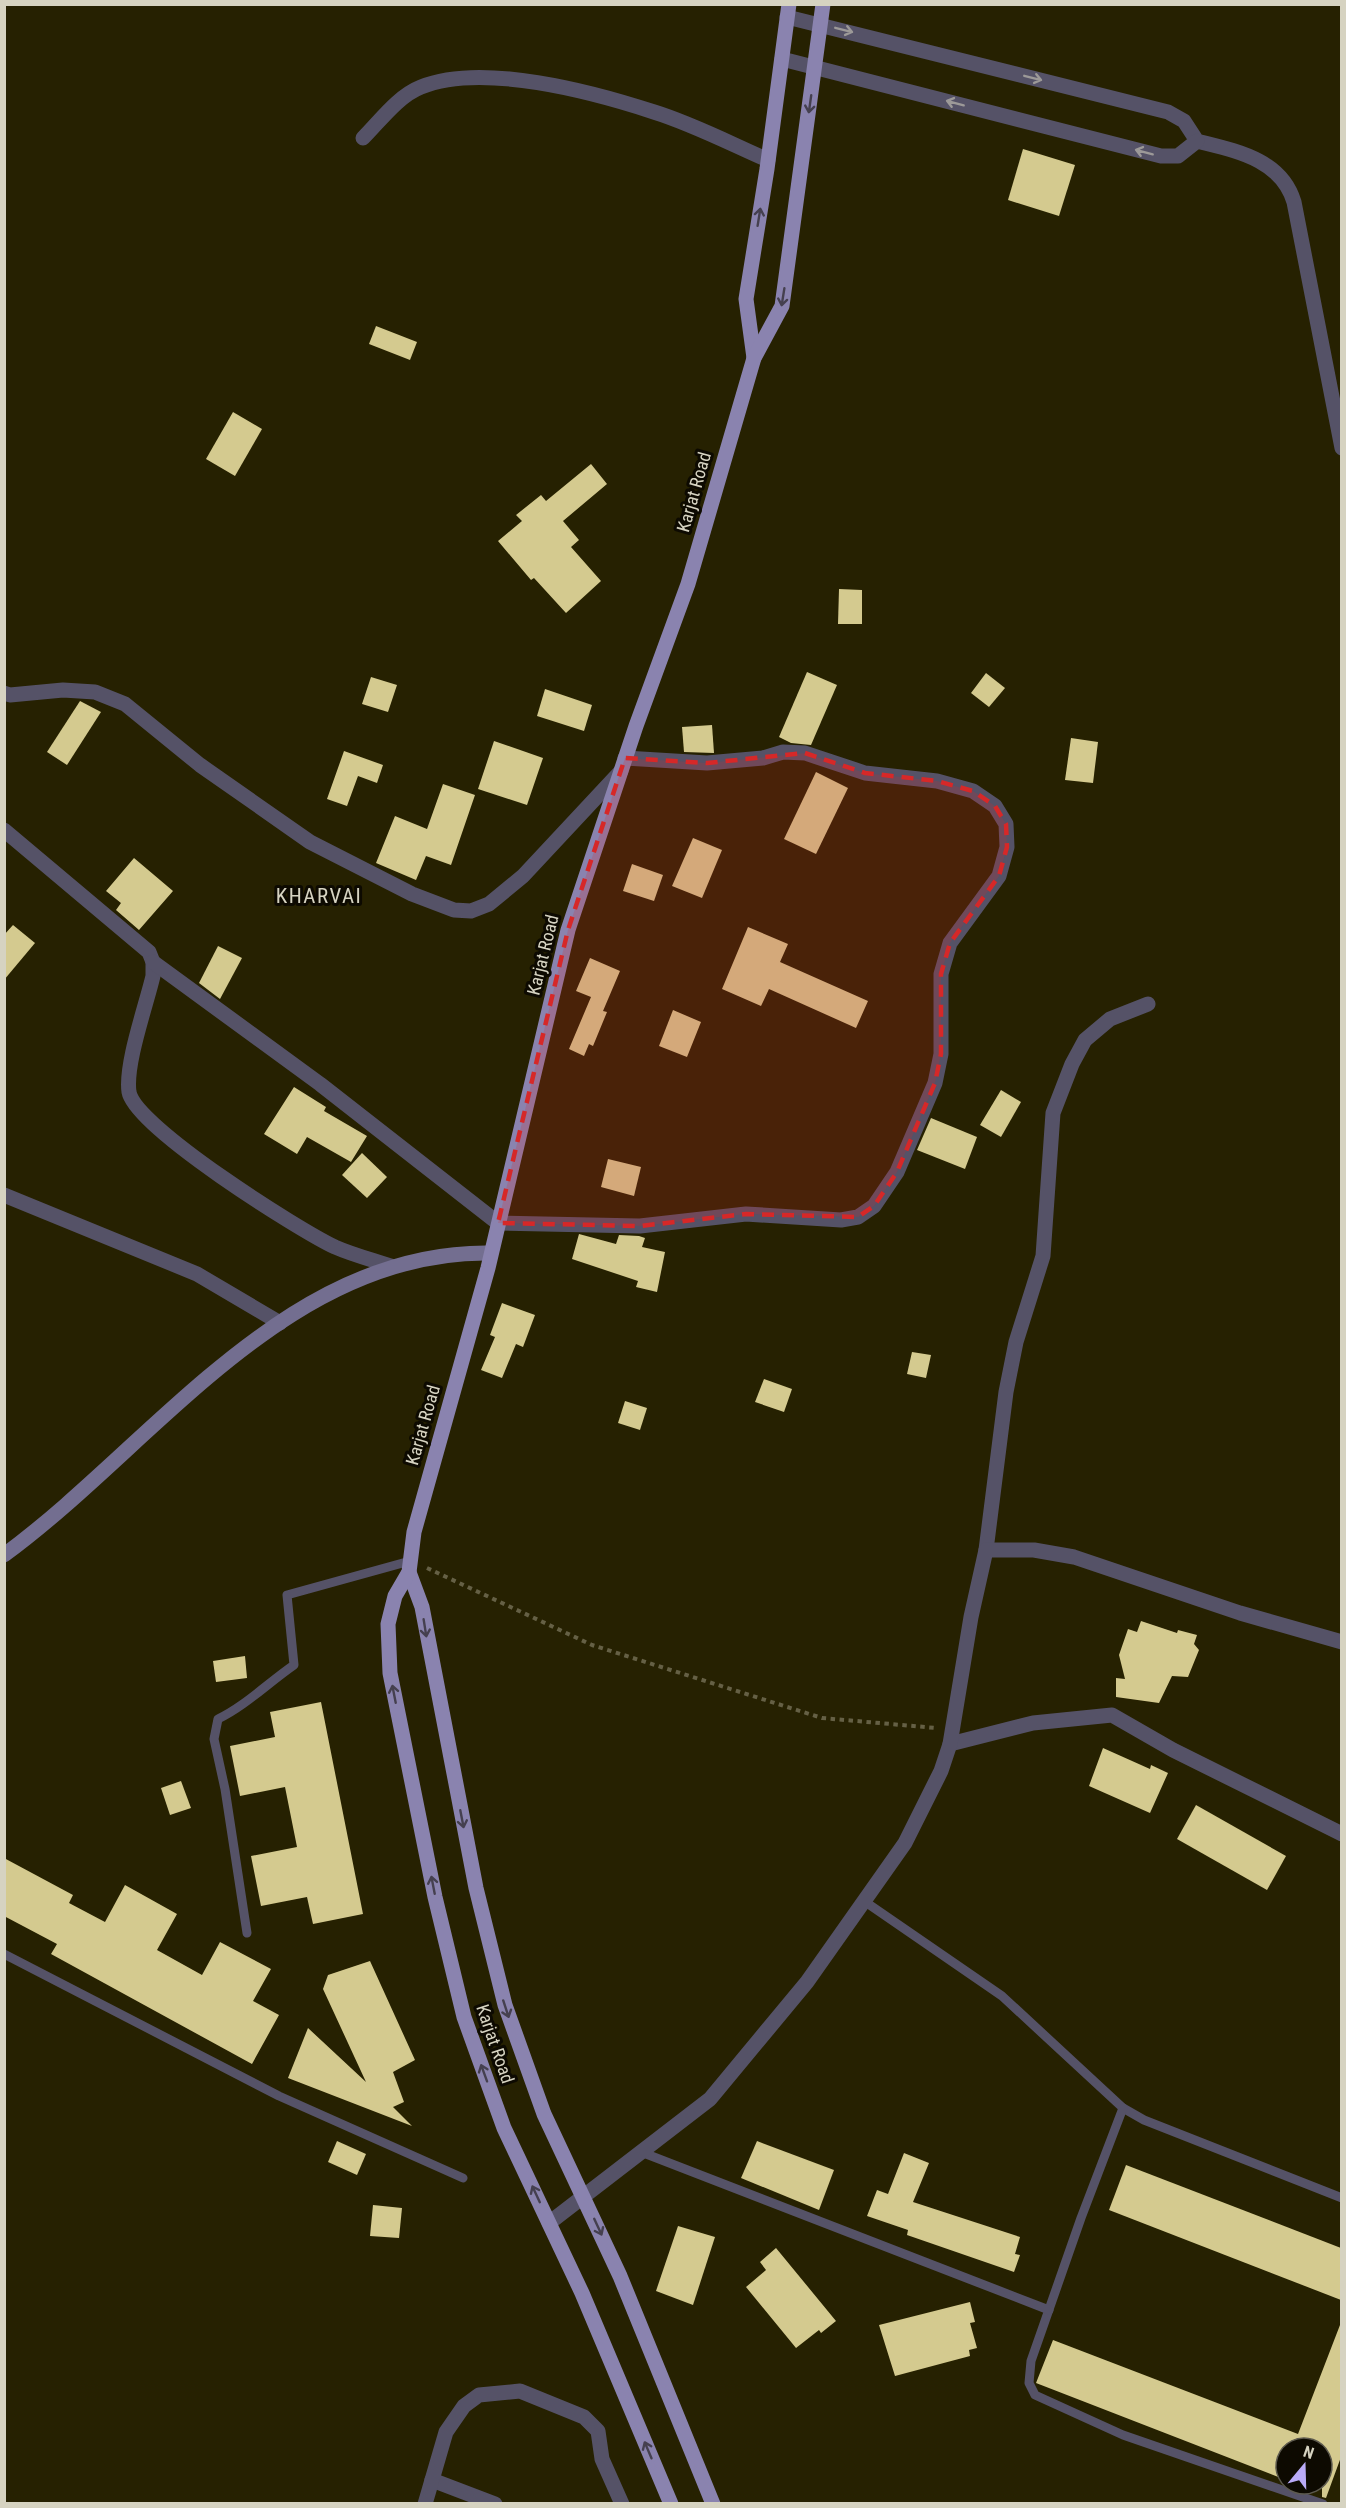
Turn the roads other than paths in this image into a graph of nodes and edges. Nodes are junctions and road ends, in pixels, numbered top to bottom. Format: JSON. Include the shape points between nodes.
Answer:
{"nodes":[{"id":1,"x":823,"y":4,"type":"edge"},
{"id":2,"x":788,"y":11,"type":"edge"},
{"id":3,"x":821,"y":24,"type":"junction"},
{"id":4,"x":782,"y":59,"type":"junction"},
{"id":5,"x":815,"y":66,"type":"junction"},
{"id":6,"x":363,"y":138,"type":"dead end"},
{"id":7,"x":1197,"y":141,"type":"junction"},
{"id":8,"x":768,"y":160,"type":"junction"},
{"id":9,"x":754,"y":358,"type":"junction"},
{"id":10,"x":1341,"y":448,"type":"edge"},
{"id":11,"x":4,"y":693,"type":"edge"},
{"id":12,"x":623,"y":764,"type":"junction"},
{"id":13,"x":4,"y":830,"type":"edge"},
{"id":14,"x":153,"y":962,"type":"junction"},
{"id":15,"x":1148,"y":1004,"type":"dead end"},
{"id":16,"x":4,"y":1195,"type":"edge"},
{"id":17,"x":498,"y":1223,"type":"junction"},
{"id":18,"x":490,"y":1253,"type":"junction"},
{"id":19,"x":391,"y":1266,"type":"junction"},
{"id":20,"x":280,"y":1323,"type":"junction"},
{"id":21,"x":986,"y":1550,"type":"junction"},
{"id":22,"x":4,"y":1555,"type":"edge"},
{"id":23,"x":409,"y":1566,"type":"junction"},
{"id":24,"x":1341,"y":1642,"type":"edge"},
{"id":25,"x":951,"y":1737,"type":"junction"},
{"id":26,"x":1341,"y":1834,"type":"edge"},
{"id":27,"x":864,"y":1901,"type":"junction"},
{"id":28,"x":247,"y":1933,"type":"dead end"},
{"id":29,"x":4,"y":1954,"type":"edge"},
{"id":30,"x":1123,"y":2108,"type":"junction"},
{"id":31,"x":641,"y":2152,"type":"junction"},
{"id":32,"x":463,"y":2178,"type":"dead end"},
{"id":33,"x":583,"y":2197,"type":"junction"},
{"id":34,"x":1341,"y":2198,"type":"edge"},
{"id":35,"x":549,"y":2223,"type":"junction"},
{"id":36,"x":1049,"y":2310,"type":"junction"},
{"id":37,"x":432,"y":2480,"type":"junction"},
{"id":38,"x":425,"y":2504,"type":"edge"},
{"id":39,"x":495,"y":2504,"type":"edge"},
{"id":40,"x":622,"y":2504,"type":"edge"},
{"id":41,"x":671,"y":2504,"type":"edge"},
{"id":42,"x":713,"y":2504,"type":"edge"},
{"id":43,"x":1323,"y":2504,"type":"edge"}],
"edges":[{"from":1,"to":3,"type":"main road","name":"Karjat Road"},
{"from":2,"to":3,"type":"street"},
{"from":2,"to":4,"type":"main road","name":"Karjat Road"},
{"from":3,"to":5,"type":"main road","name":"Karjat Road"},
{"from":3,"to":7,"type":"street","one_way":true,"via":[[1168,112],[1184,121]]},
{"from":4,"to":5,"type":"street"},
{"from":4,"to":8,"type":"main road","name":"Karjat Road"},
{"from":7,"to":5,"type":"street","one_way":true,"via":[[1178,156],[1161,156]]},
{"from":5,"to":9,"type":"main road","name":"Karjat Road","one_way":true,"via":[[782,306]]},
{"from":6,"to":8,"type":"street","via":[[404,97],[420,87],[454,78],[508,79],[588,93],[656,112]]},
{"from":7,"to":10,"type":"street","via":[[1239,152],[1269,166],[1288,185]]},
{"from":9,"to":8,"type":"main road","name":"Karjat Road","one_way":true,"via":[[746,299]]},
{"from":9,"to":12,"type":"main road","name":"Karjat Road","via":[[688,584]]},
{"from":11,"to":12,"type":"street","via":[[95,692],[125,704],[200,765],[310,843],[412,894],[454,910],[471,911],[489,904],[523,876]]},
{"from":12,"to":17,"type":"main road","name":"Karjat Road","via":[[568,930]]},
{"from":12,"to":17,"type":"street","via":[[706,763],[763,758],[783,752],[805,753],[865,773],[937,781],[973,791],[995,806],[1006,824],[1007,847],[999,876],[950,943],[941,974],[941,1054],[935,1083],[897,1173],[874,1206],[858,1217],[841,1220],[746,1214],[640,1227]]},
{"from":13,"to":14,"type":"street","via":[[140,942]]},
{"from":14,"to":17,"type":"street","via":[[320,1084]]},
{"from":14,"to":19,"type":"street","via":[[130,1068],[129,1094],[141,1113],[223,1179],[303,1230],[337,1248]]},
{"from":15,"to":21,"type":"street","via":[[1110,1019],[1085,1040],[1053,1113],[1043,1256],[1016,1342],[1006,1392]]},
{"from":16,"to":20,"type":"street","via":[[197,1275]]},
{"from":17,"to":18,"type":"main road","name":"Karjat Road"},
{"from":18,"to":19,"type":"street","via":[[460,1252]]},
{"from":18,"to":23,"type":"main road","name":"Karjat Road","via":[[414,1532]]},
{"from":19,"to":20,"type":"street","via":[[332,1292]]},
{"from":20,"to":22,"type":"street","via":[[171,1407],[43,1527]]},
{"from":21,"to":24,"type":"street","via":[[1034,1550],[1074,1557],[1240,1613]]},
{"from":21,"to":25,"type":"street"},
{"from":23,"to":28,"type":"lane","via":[[287,1595],[294,1665],[236,1710],[218,1719],[214,1739]]},
{"from":23,"to":33,"type":"main road","name":"Karjat Road","one_way":true,"via":[[422,1607],[476,1888],[505,2005],[544,2114]]},
{"from":35,"to":23,"type":"main road","name":"Karjat Road","one_way":true,"via":[[504,2128],[464,2017],[435,1897],[390,1673],[388,1624]]},
{"from":25,"to":26,"type":"street","via":[[1112,1715]]},
{"from":25,"to":27,"type":"street","via":[[941,1771],[905,1843]]},
{"from":27,"to":30,"type":"lane","via":[[1002,1996]]},
{"from":27,"to":31,"type":"street","via":[[807,1982],[710,2098]]},
{"from":29,"to":32,"type":"lane","via":[[279,2096]]},
{"from":30,"to":34,"type":"lane","via":[[1144,2120]]},
{"from":30,"to":36,"type":"lane"},
{"from":31,"to":33,"type":"street"},
{"from":31,"to":36,"type":"lane"},
{"from":33,"to":35,"type":"street"},
{"from":33,"to":42,"type":"main road","name":"Karjat Road","one_way":true,"via":[[620,2276]]},
{"from":41,"to":35,"type":"main road","name":"Karjat Road","one_way":true},
{"from":36,"to":43,"type":"lane","via":[[1032,2361],[1029,2383],[1035,2396],[1123,2435]]},
{"from":37,"to":38,"type":"street"},
{"from":37,"to":39,"type":"street"},
{"from":37,"to":40,"type":"street","via":[[446,2432],[464,2406],[479,2395],[520,2391],[584,2417],[598,2431],[602,2459]]}]}
